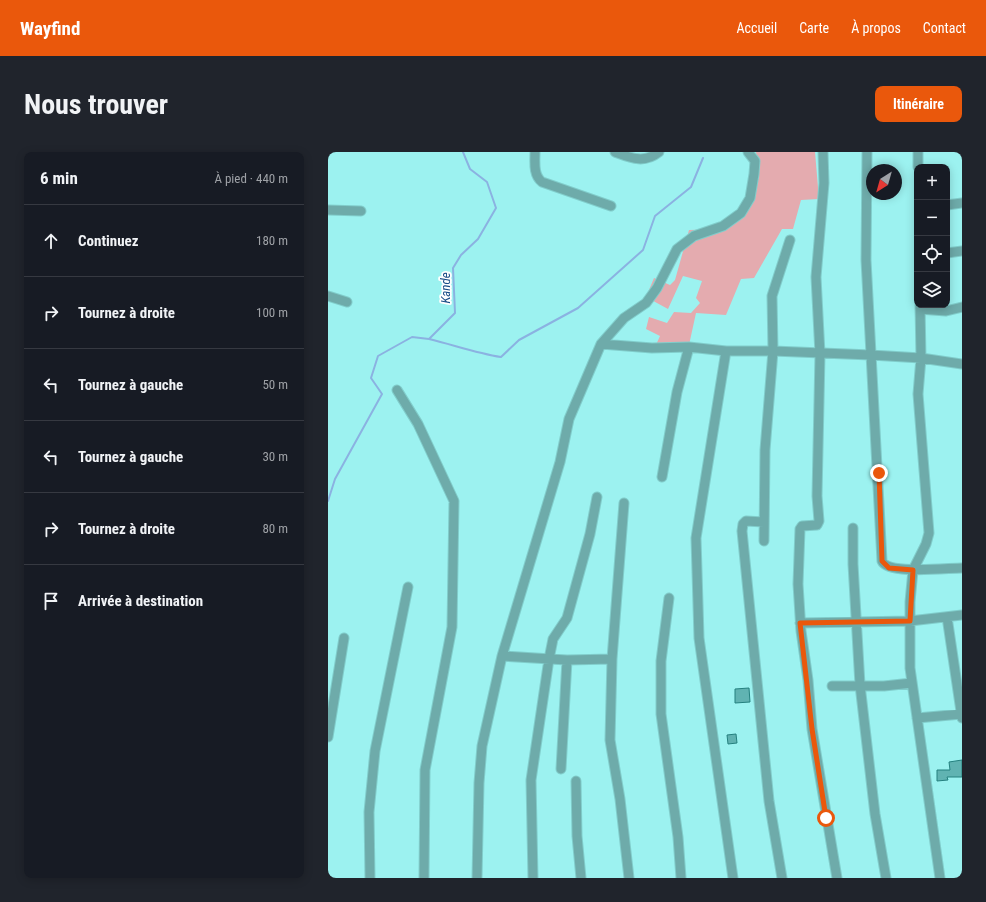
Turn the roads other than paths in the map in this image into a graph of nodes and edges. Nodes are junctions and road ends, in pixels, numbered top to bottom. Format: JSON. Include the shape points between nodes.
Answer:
{"nodes":[{"id":1,"x":534,"y":152,"type":"edge"},
{"id":2,"x":615,"y":152,"type":"edge"},
{"id":3,"x":660,"y":152,"type":"edge"},
{"id":4,"x":748,"y":152,"type":"edge"},
{"id":5,"x":823,"y":152,"type":"edge"},
{"id":6,"x":867,"y":152,"type":"edge"},
{"id":7,"x":918,"y":152,"type":"edge"},
{"id":8,"x":918,"y":164,"type":"edge"},
{"id":9,"x":962,"y":203,"type":"edge"},
{"id":10,"x":950,"y":204,"type":"edge"},
{"id":11,"x":611,"y":206,"type":"dead end"},
{"id":12,"x":328,"y":210,"type":"edge"},
{"id":13,"x":361,"y":211,"type":"dead end"},
{"id":14,"x":790,"y":240,"type":"dead end"},
{"id":15,"x":962,"y":251,"type":"edge"},
{"id":16,"x":950,"y":253,"type":"edge"},
{"id":17,"x":328,"y":296,"type":"edge"},
{"id":18,"x":347,"y":302,"type":"dead end"},
{"id":19,"x":962,"y":307,"type":"edge"},
{"id":20,"x":920,"y":308,"type":"edge"},
{"id":21,"x":926,"y":308,"type":"edge"},
{"id":22,"x":601,"y":344,"type":"junction"},
{"id":23,"x":689,"y":347,"type":"junction"},
{"id":24,"x":726,"y":351,"type":"junction"},
{"id":25,"x":773,"y":351,"type":"junction"},
{"id":26,"x":820,"y":354,"type":"junction"},
{"id":27,"x":871,"y":355,"type":"junction"},
{"id":28,"x":921,"y":358,"type":"junction"},
{"id":29,"x":962,"y":364,"type":"edge"},
{"id":30,"x":397,"y":390,"type":"dead end"},
{"id":31,"x":662,"y":477,"type":"dead end"},
{"id":32,"x":597,"y":497,"type":"dead end"},
{"id":33,"x":624,"y":503,"type":"dead end"},
{"id":34,"x":764,"y":522,"type":"junction"},
{"id":35,"x":854,"y":528,"type":"dead end"},
{"id":36,"x":764,"y":541,"type":"dead end"},
{"id":37,"x":962,"y":568,"type":"edge"},
{"id":38,"x":913,"y":570,"type":"junction"},
{"id":39,"x":408,"y":587,"type":"dead end"},
{"id":40,"x":669,"y":598,"type":"dead end"},
{"id":41,"x":962,"y":615,"type":"edge"},
{"id":42,"x":947,"y":617,"type":"junction"},
{"id":43,"x":910,"y":621,"type":"junction"},
{"id":44,"x":857,"y":622,"type":"junction"},
{"id":45,"x":800,"y":623,"type":"junction"},
{"id":46,"x":344,"y":638,"type":"dead end"},
{"id":47,"x":502,"y":656,"type":"junction"},
{"id":48,"x":549,"y":659,"type":"junction"},
{"id":49,"x":612,"y":659,"type":"junction"},
{"id":50,"x":567,"y":660,"type":"junction"},
{"id":51,"x":912,"y":683,"type":"junction"},
{"id":52,"x":860,"y":685,"type":"junction"},
{"id":53,"x":832,"y":686,"type":"dead end"},
{"id":54,"x":962,"y":715,"type":"edge"},
{"id":55,"x":917,"y":718,"type":"junction"},
{"id":56,"x":328,"y":737,"type":"edge"},
{"id":57,"x":561,"y":769,"type":"dead end"},
{"id":58,"x":576,"y":781,"type":"dead end"},
{"id":59,"x":370,"y":878,"type":"edge"},
{"id":60,"x":424,"y":878,"type":"edge"},
{"id":61,"x":477,"y":878,"type":"edge"},
{"id":62,"x":533,"y":878,"type":"edge"},
{"id":63,"x":581,"y":878,"type":"edge"},
{"id":64,"x":629,"y":878,"type":"edge"},
{"id":65,"x":681,"y":878,"type":"edge"},
{"id":66,"x":733,"y":878,"type":"edge"},
{"id":67,"x":782,"y":878,"type":"edge"},
{"id":68,"x":837,"y":878,"type":"edge"},
{"id":69,"x":886,"y":878,"type":"edge"},
{"id":70,"x":940,"y":878,"type":"edge"}],
"edges":[{"from":1,"to":11,"type":"street","via":[[536,172],[542,182]]},
{"from":2,"to":3,"type":"street","via":[[642,160]]},
{"from":4,"to":22,"type":"street","via":[[754,161],[754,174],[750,198],[741,213],[723,226],[694,236],[677,249],[657,288],[646,303],[624,318]]},
{"from":5,"to":26,"type":"street","via":[[824,183],[816,277]]},
{"from":6,"to":27,"type":"street","via":[[866,260]]},
{"from":7,"to":8,"type":"street"},
{"from":9,"to":10,"type":"street"},
{"from":12,"to":13,"type":"street"},
{"from":14,"to":25,"type":"street","via":[[772,296]]},
{"from":15,"to":16,"type":"street"},
{"from":17,"to":18,"type":"street"},
{"from":19,"to":21,"type":"street","via":[[946,311]]},
{"from":20,"to":28,"type":"street"},
{"from":22,"to":23,"type":"street","via":[[652,348]]},
{"from":22,"to":47,"type":"street","via":[[569,419],[560,462]]},
{"from":23,"to":24,"type":"street"},
{"from":23,"to":31,"type":"street","via":[[675,399]]},
{"from":24,"to":25,"type":"street"},
{"from":24,"to":66,"type":"street","via":[[696,538],[699,638]]},
{"from":25,"to":26,"type":"street"},
{"from":25,"to":34,"type":"street","via":[[765,450]]},
{"from":26,"to":27,"type":"street"},
{"from":26,"to":45,"type":"street","via":[[817,496],[819,521],[817,525],[802,526],[799,532]]},
{"from":27,"to":28,"type":"street"},
{"from":27,"to":38,"type":"street","via":[[882,561],[889,568]]},
{"from":28,"to":29,"type":"street"},
{"from":28,"to":38,"type":"street","via":[[918,394],[929,533]]},
{"from":30,"to":60,"type":"street","via":[[418,424],[454,501],[452,627],[425,770]]},
{"from":32,"to":48,"type":"street","via":[[590,534],[567,618],[553,639]]},
{"from":33,"to":49,"type":"street"},
{"from":34,"to":36,"type":"street"},
{"from":34,"to":67,"type":"street","via":[[746,521],[742,531],[769,801]]},
{"from":35,"to":44,"type":"street","via":[[853,564]]},
{"from":37,"to":38,"type":"street"},
{"from":38,"to":43,"type":"street"},
{"from":39,"to":59,"type":"street","via":[[375,751],[369,812]]},
{"from":40,"to":65,"type":"street","via":[[661,661],[661,714]]},
{"from":41,"to":42,"type":"street"},
{"from":42,"to":43,"type":"street"},
{"from":42,"to":54,"type":"street"},
{"from":43,"to":44,"type":"street"},
{"from":43,"to":51,"type":"street"},
{"from":44,"to":45,"type":"street"},
{"from":44,"to":52,"type":"street"},
{"from":45,"to":68,"type":"street","via":[[812,729]]},
{"from":46,"to":56,"type":"street"},
{"from":47,"to":48,"type":"street"},
{"from":47,"to":61,"type":"street","via":[[482,746]]},
{"from":48,"to":50,"type":"street"},
{"from":48,"to":62,"type":"street","via":[[531,780]]},
{"from":49,"to":50,"type":"street"},
{"from":49,"to":64,"type":"street","via":[[610,740]]},
{"from":50,"to":57,"type":"street"},
{"from":51,"to":52,"type":"street"},
{"from":51,"to":55,"type":"street"},
{"from":52,"to":53,"type":"street"},
{"from":52,"to":69,"type":"street","via":[[875,814]]},
{"from":54,"to":55,"type":"street"},
{"from":55,"to":70,"type":"street"},
{"from":58,"to":63,"type":"street"}]}
